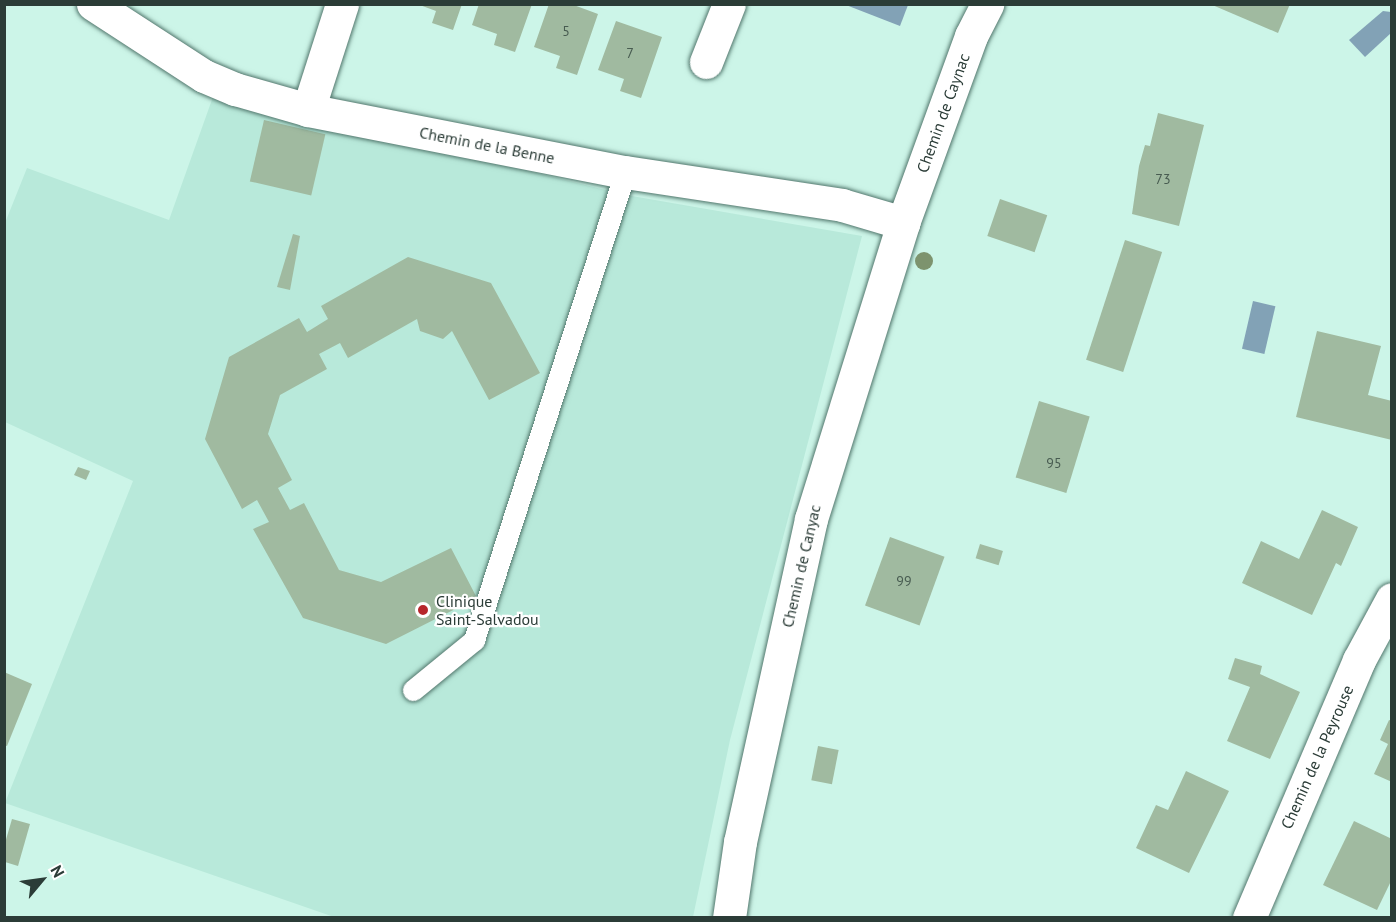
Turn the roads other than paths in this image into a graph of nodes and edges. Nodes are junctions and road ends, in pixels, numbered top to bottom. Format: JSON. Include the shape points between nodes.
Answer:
{"nodes":[{"id":1,"x":93,"y":4,"type":"edge"},
{"id":2,"x":342,"y":4,"type":"edge"},
{"id":3,"x":729,"y":4,"type":"edge"},
{"id":4,"x":987,"y":4,"type":"edge"},
{"id":5,"x":706,"y":62,"type":"dead end"},
{"id":6,"x":308,"y":110,"type":"junction"},
{"id":7,"x":625,"y":172,"type":"junction"},
{"id":8,"x":903,"y":223,"type":"junction"},
{"id":9,"x":1392,"y":599,"type":"edge"},
{"id":10,"x":413,"y":690,"type":"dead end"},
{"id":11,"x":729,"y":918,"type":"edge"},
{"id":12,"x":1249,"y":918,"type":"edge"}],
"edges":[{"from":1,"to":6,"type":"street","name":"Chemin de la Benne","via":[[204,76]]},
{"from":2,"to":6,"type":"street"},
{"from":3,"to":5,"type":"street"},
{"from":4,"to":8,"type":"street","name":"Chemin de Caynac","via":[[971,36]]},
{"from":6,"to":7,"type":"street","name":"Chemin de la Benne"},
{"from":7,"to":8,"type":"street","name":"Chemin de la Benne","via":[[842,205]]},
{"from":7,"to":10,"type":"lane","via":[[474,640]]},
{"from":8,"to":11,"type":"street","name":"Chemin de Canyac","via":[[811,519],[740,842]]},
{"from":9,"to":12,"type":"street","name":"Chemin de la Peyrouse","via":[[1355,670]]}]}
